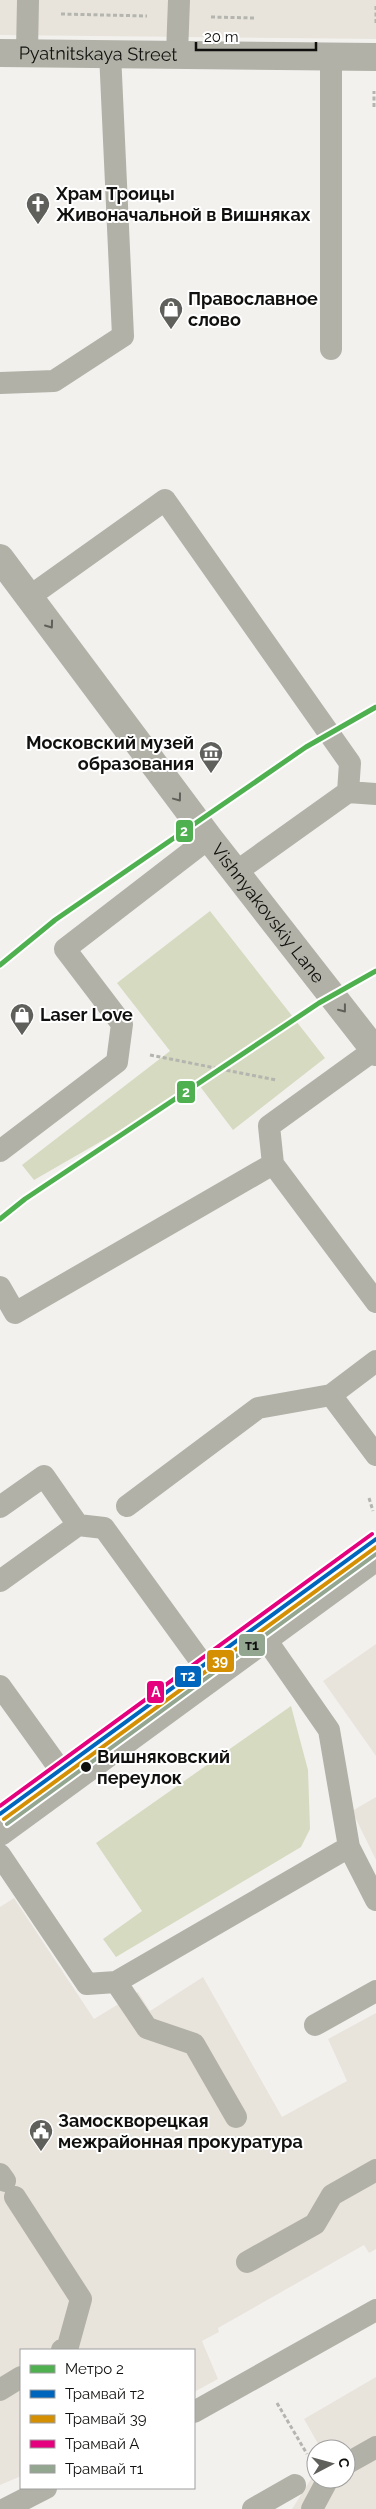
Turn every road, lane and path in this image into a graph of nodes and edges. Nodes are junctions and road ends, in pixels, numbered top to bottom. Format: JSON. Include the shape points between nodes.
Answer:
{"nodes":[{"id":1,"x":28,"y":0,"type":"edge"},
{"id":2,"x":179,"y":0,"type":"edge"},
{"id":3,"x":27,"y":52,"type":"junction"},
{"id":4,"x":0,"y":53,"type":"edge"},
{"id":5,"x":110,"y":53,"type":"junction"},
{"id":6,"x":177,"y":54,"type":"junction"},
{"id":7,"x":331,"y":56,"type":"junction"},
{"id":8,"x":376,"y":57,"type":"edge"},
{"id":9,"x":331,"y":348,"type":"dead end"},
{"id":10,"x":0,"y":383,"type":"edge"},
{"id":11,"x":0,"y":558,"type":"edge"},
{"id":12,"x":29,"y":597,"type":"junction"},
{"id":13,"x":348,"y":792,"type":"junction"},
{"id":14,"x":376,"y":794,"type":"edge"},
{"id":15,"x":209,"y":838,"type":"junction"},
{"id":16,"x":236,"y":872,"type":"junction"},
{"id":17,"x":119,"y":1049,"type":"junction"},
{"id":18,"x":375,"y":1051,"type":"edge"},
{"id":19,"x":321,"y":1088,"type":"junction"},
{"id":20,"x":0,"y":1151,"type":"edge"},
{"id":21,"x":273,"y":1164,"type":"junction"},
{"id":22,"x":0,"y":1287,"type":"edge"},
{"id":23,"x":376,"y":1302,"type":"edge"},
{"id":24,"x":376,"y":1361,"type":"edge"},
{"id":25,"x":331,"y":1395,"type":"junction"},
{"id":26,"x":376,"y":1455,"type":"edge"},
{"id":27,"x":369,"y":1498,"type":"dead end"},
{"id":28,"x":127,"y":1506,"type":"dead end"},
{"id":29,"x":0,"y":1508,"type":"edge"},
{"id":30,"x":372,"y":1511,"type":"dead end"},
{"id":31,"x":78,"y":1526,"type":"junction"},
{"id":32,"x":376,"y":1557,"type":"edge"},
{"id":33,"x":0,"y":1581,"type":"edge"},
{"id":34,"x":266,"y":1638,"type":"junction"},
{"id":35,"x":212,"y":1677,"type":"junction"},
{"id":36,"x":0,"y":1686,"type":"edge"},
{"id":37,"x":69,"y":1782,"type":"junction"},
{"id":38,"x":0,"y":1832,"type":"edge"},
{"id":39,"x":349,"y":1847,"type":"junction"},
{"id":40,"x":0,"y":1855,"type":"edge"},
{"id":41,"x":376,"y":1900,"type":"edge"},
{"id":42,"x":116,"y":1982,"type":"junction"},
{"id":43,"x":376,"y":1991,"type":"edge"},
{"id":44,"x":315,"y":2025,"type":"dead end"},
{"id":45,"x":236,"y":2117,"type":"dead end"},
{"id":46,"x":376,"y":2170,"type":"edge"},
{"id":47,"x":6,"y":2184,"type":"edge"},
{"id":48,"x":247,"y":2262,"type":"dead end"},
{"id":49,"x":376,"y":2310,"type":"edge"},
{"id":50,"x":64,"y":2349,"type":"edge"},
{"id":51,"x":261,"y":2375,"type":"junction"},
{"id":52,"x":20,"y":2378,"type":"edge"},
{"id":53,"x":0,"y":2390,"type":"edge"},
{"id":54,"x":195,"y":2411,"type":"edge"},
{"id":55,"x":376,"y":2447,"type":"edge"},
{"id":56,"x":356,"y":2458,"type":"edge"},
{"id":57,"x":295,"y":2484,"type":"joint"},
{"id":58,"x":44,"y":2489,"type":"edge"},
{"id":59,"x":323,"y":2489,"type":"edge"},
{"id":60,"x":5,"y":2509,"type":"edge"},
{"id":61,"x":253,"y":2509,"type":"edge"},
{"id":62,"x":312,"y":2509,"type":"edge"}],
"edges":[{"from":1,"to":3,"type":"lane"},
{"from":2,"to":6,"type":"lane"},
{"from":3,"to":4,"type":"street","name":"Pyatnitskaya Street"},
{"from":3,"to":5,"type":"street","name":"Pyatnitskaya Street"},
{"from":5,"to":6,"type":"street","name":"Pyatnitskaya Street"},
{"from":5,"to":10,"type":"lane","via":[[123,336],[54,381]]},
{"from":6,"to":7,"type":"street","name":"Pyatnitskaya Street"},
{"from":7,"to":8,"type":"street","name":"Pyatnitskaya Street"},
{"from":7,"to":9,"type":"lane"},
{"from":11,"to":12,"type":"street","name":"Vishnyakovskiy Lane"},
{"from":12,"to":13,"type":"lane","via":[[165,500],[350,763]]},
{"from":12,"to":15,"type":"street","name":"Vishnyakovskiy Lane","one_way":true},
{"from":13,"to":14,"type":"lane"},
{"from":13,"to":16,"type":"lane"},
{"from":15,"to":16,"type":"street","name":"Vishnyakovskiy Lane"},
{"from":15,"to":17,"type":"lane","via":[[65,949],[122,1024]]},
{"from":16,"to":18,"type":"street","name":"Vishnyakovskiy Lane","one_way":true},
{"from":17,"to":19,"type":"path"},
{"from":17,"to":20,"type":"lane","via":[[117,1062]]},
{"from":18,"to":19,"type":"lane"},
{"from":19,"to":21,"type":"lane","via":[[269,1126]]},
{"from":21,"to":22,"type":"lane","via":[[15,1313]]},
{"from":21,"to":23,"type":"lane"},
{"from":24,"to":25,"type":"lane"},
{"from":25,"to":26,"type":"lane"},
{"from":25,"to":28,"type":"lane","via":[[258,1408]]},
{"from":27,"to":30,"type":"path"},
{"from":29,"to":31,"type":"lane","via":[[44,1476]]},
{"from":31,"to":33,"type":"lane"},
{"from":31,"to":35,"type":"lane","via":[[104,1528]]},
{"from":32,"to":34,"type":"street"},
{"from":34,"to":35,"type":"street"},
{"from":34,"to":39,"type":"lane","via":[[329,1730]]},
{"from":35,"to":37,"type":"street"},
{"from":36,"to":37,"type":"lane"},
{"from":37,"to":38,"type":"street"},
{"from":39,"to":41,"type":"lane"},
{"from":39,"to":42,"type":"lane"},
{"from":40,"to":42,"type":"lane","via":[[87,1984]]},
{"from":42,"to":45,"type":"lane","via":[[147,2028],[194,2044]]},
{"from":43,"to":44,"type":"lane"},
{"from":46,"to":48,"type":"lane","via":[[332,2195],[315,2224]]},
{"from":47,"to":50,"type":"lane","via":[[81,2300],[68,2346]]},
{"from":49,"to":51,"type":"lane"},
{"from":51,"to":54,"type":"lane"},
{"from":51,"to":57,"type":"path","via":[[312,2464]]},
{"from":52,"to":53,"type":"lane"},
{"from":55,"to":56,"type":"lane"},
{"from":57,"to":61,"type":"lane"},
{"from":58,"to":60,"type":"lane"},
{"from":59,"to":62,"type":"lane"}]}
